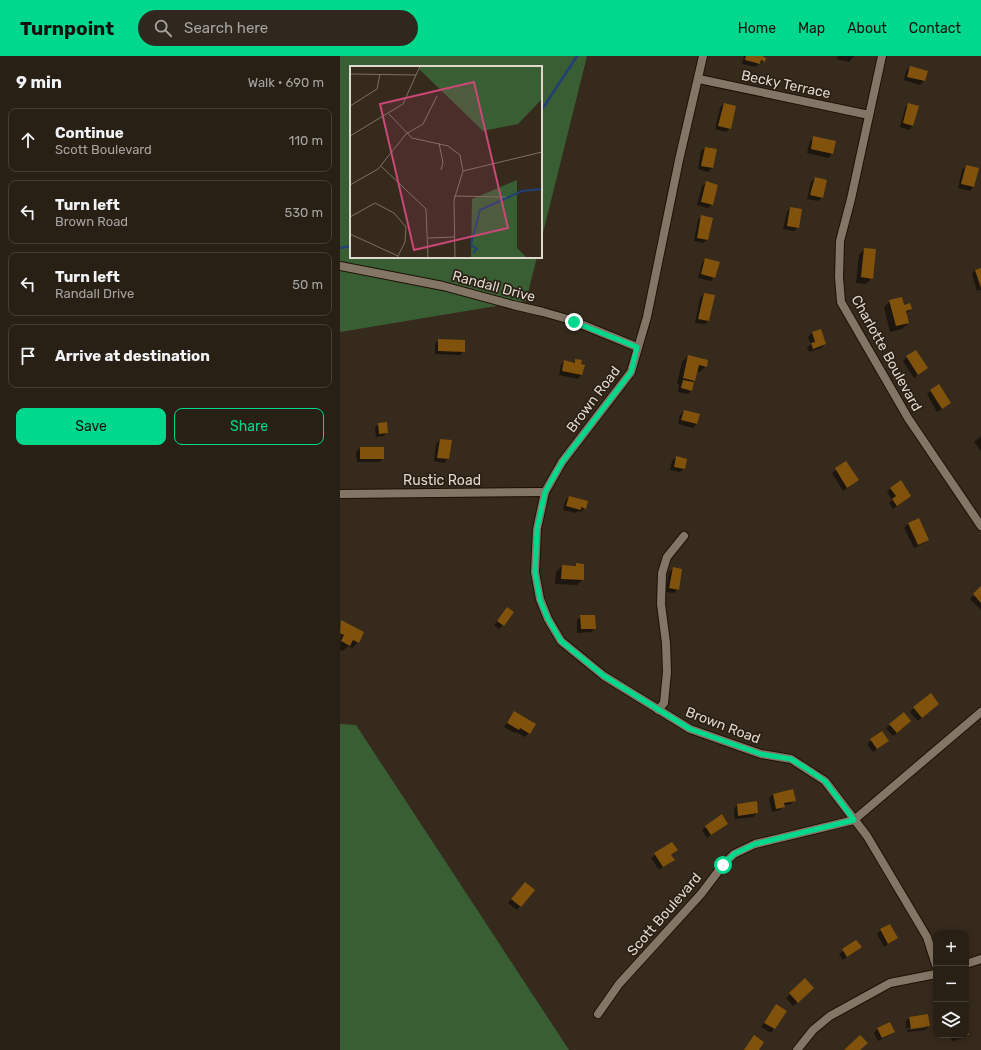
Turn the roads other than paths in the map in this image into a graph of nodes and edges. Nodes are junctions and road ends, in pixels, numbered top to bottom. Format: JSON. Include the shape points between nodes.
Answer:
{"nodes":[{"id":1,"x":703,"y":56,"type":"edge"},
{"id":2,"x":882,"y":56,"type":"edge"},
{"id":3,"x":698,"y":79,"type":"junction"},
{"id":4,"x":869,"y":114,"type":"junction"},
{"id":5,"x":340,"y":266,"type":"edge"},
{"id":6,"x":637,"y":347,"type":"junction"},
{"id":7,"x":545,"y":492,"type":"junction"},
{"id":8,"x":340,"y":494,"type":"edge"},
{"id":9,"x":981,"y":526,"type":"edge"},
{"id":10,"x":684,"y":536,"type":"dead end"},
{"id":11,"x":658,"y":710,"type":"junction"},
{"id":12,"x":981,"y":712,"type":"edge"},
{"id":13,"x":854,"y":820,"type":"junction"},
{"id":14,"x":933,"y":956,"type":"edge"},
{"id":15,"x":981,"y":959,"type":"edge"},
{"id":16,"x":969,"y":963,"type":"edge"},
{"id":17,"x":933,"y":975,"type":"edge"},
{"id":18,"x":598,"y":1014,"type":"dead end"},
{"id":19,"x":797,"y":1050,"type":"edge"}],
"edges":[{"from":1,"to":3,"type":"street","name":"Brown Road"},
{"from":2,"to":4,"type":"street","name":"Charlotte Boulevard"},
{"from":3,"to":4,"type":"street","name":"Becky Terrace"},
{"from":3,"to":6,"type":"street","name":"Brown Road","via":[[647,317]]},
{"from":4,"to":9,"type":"street","name":"Charlotte Boulevard","via":[[840,241],[841,302],[908,418]]},
{"from":5,"to":6,"type":"street","name":"Randall Drive","via":[[443,286],[543,312],[571,320]]},
{"from":6,"to":7,"type":"street","name":"Brown Road","via":[[631,372],[562,462]]},
{"from":7,"to":8,"type":"street","name":"Rustic Road"},
{"from":7,"to":11,"type":"street","name":"Brown Road","via":[[537,529],[535,572],[540,600],[548,619],[561,641],[604,676]]},
{"from":10,"to":11,"type":"street","via":[[667,557],[662,573],[661,604],[667,672],[664,703]]},
{"from":11,"to":13,"type":"street","name":"Brown Road","via":[[690,729],[761,754],[791,759],[825,781]]},
{"from":12,"to":13,"type":"street","name":"Scott Boulevard"},
{"from":13,"to":14,"type":"street","name":"Brown Road","via":[[867,836],[927,937]]},
{"from":13,"to":18,"type":"street","name":"Scott Boulevard","via":[[755,844],[734,854],[619,984]]},
{"from":15,"to":16,"type":"street"},
{"from":17,"to":19,"type":"street","via":[[890,983],[830,1016],[812,1030]]}]}
